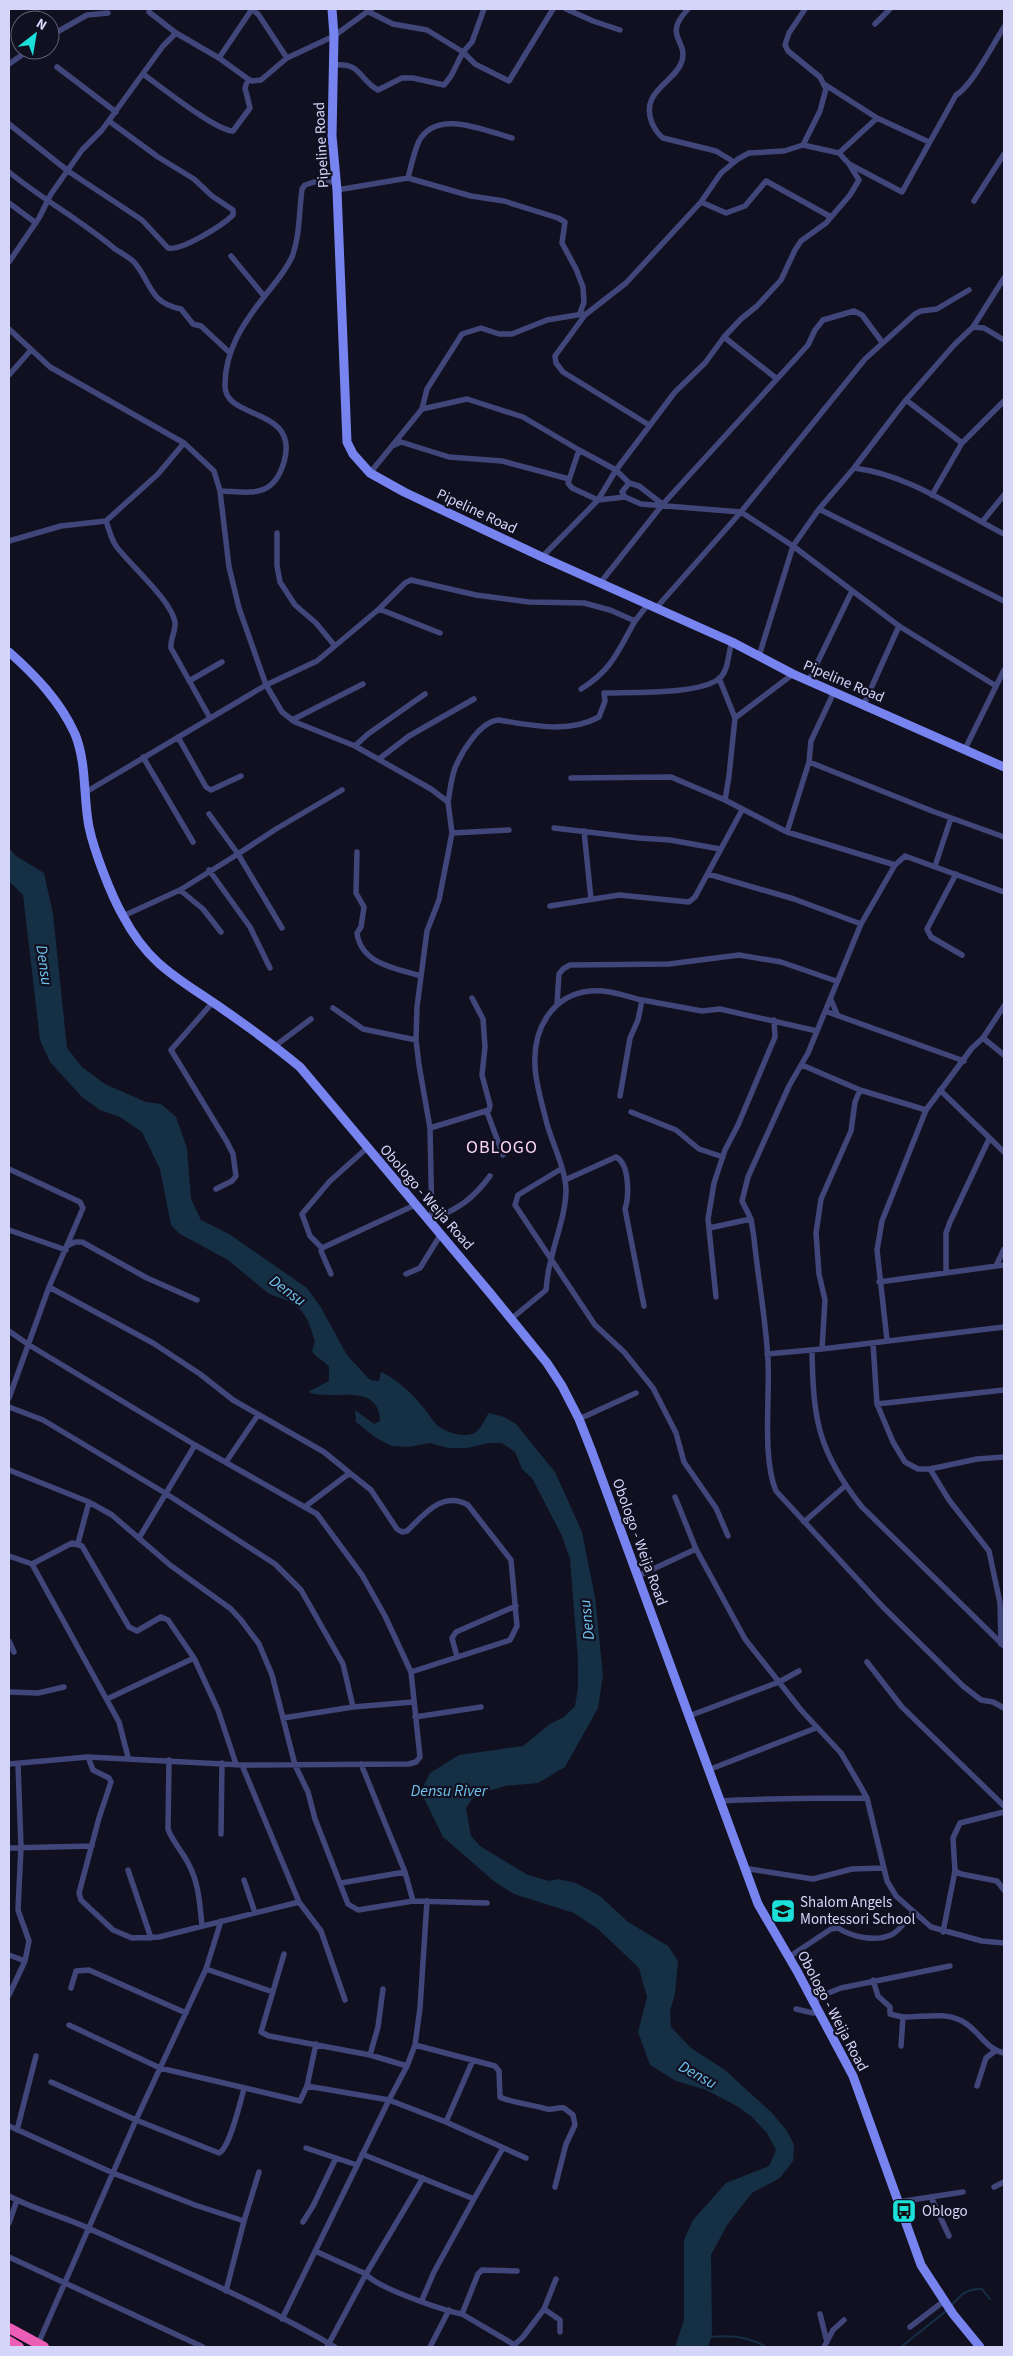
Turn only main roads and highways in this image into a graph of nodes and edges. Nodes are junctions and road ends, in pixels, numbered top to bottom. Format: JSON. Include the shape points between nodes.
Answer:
{"nodes":[{"id":1,"x":9,"y":2328,"type":"edge"},
{"id":2,"x":41,"y":2346,"type":"edge"}],
"edges":[{"from":1,"to":2,"type":"highway"}]}
